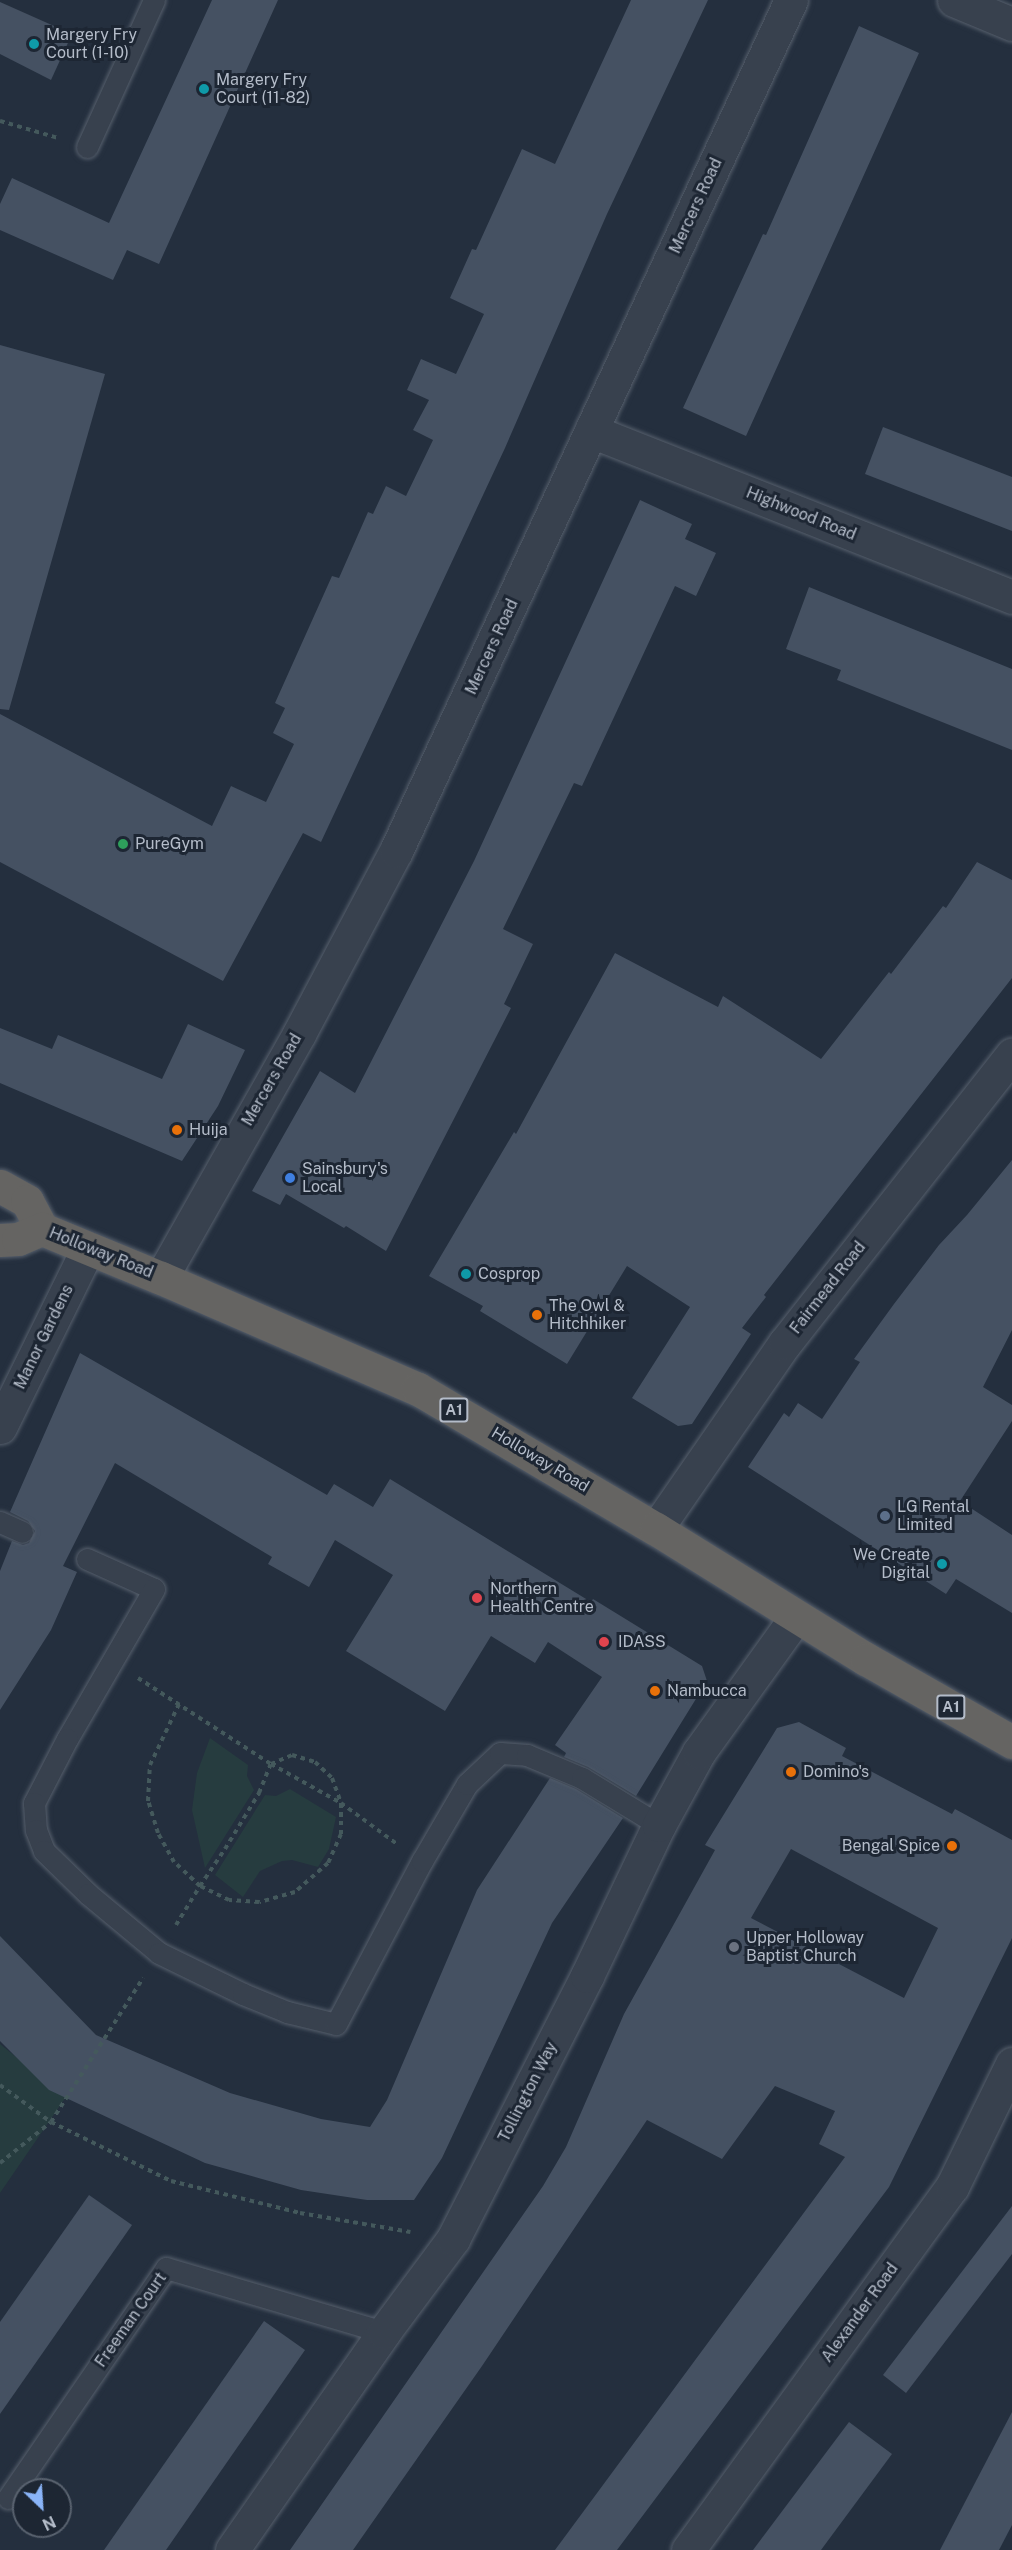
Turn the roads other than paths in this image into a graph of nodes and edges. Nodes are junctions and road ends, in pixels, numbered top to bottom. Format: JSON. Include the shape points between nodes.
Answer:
{"nodes":[{"id":1,"x":154,"y":0,"type":"edge"},
{"id":2,"x":791,"y":0,"type":"edge"},
{"id":3,"x":954,"y":0,"type":"edge"},
{"id":4,"x":1012,"y":24,"type":"edge"},
{"id":5,"x":87,"y":147,"type":"road end"},
{"id":6,"x":591,"y":431,"type":"junction"},
{"id":7,"x":1012,"y":597,"type":"edge"},
{"id":8,"x":1012,"y":1055,"type":"edge"},
{"id":9,"x":0,"y":1186,"type":"edge"},
{"id":10,"x":42,"y":1229,"type":"junction"},
{"id":11,"x":0,"y":1240,"type":"edge"},
{"id":12,"x":88,"y":1248,"type":"junction"},
{"id":13,"x":162,"y":1278,"type":"junction"},
{"id":14,"x":0,"y":1427,"type":"edge"},
{"id":15,"x":0,"y":1522,"type":"edge"},
{"id":16,"x":656,"y":1529,"type":"junction"},
{"id":17,"x":22,"y":1532,"type":"dead end"},
{"id":18,"x":87,"y":1559,"type":"dead end"},
{"id":19,"x":796,"y":1617,"type":"junction"},
{"id":20,"x":1012,"y":1742,"type":"edge"},
{"id":21,"x":659,"y":1825,"type":"junction"},
{"id":22,"x":1012,"y":2064,"type":"edge"},
{"id":23,"x":384,"y":2332,"type":"junction"},
{"id":24,"x":8,"y":2498,"type":"dead end"},
{"id":25,"x":232,"y":2550,"type":"edge"},
{"id":26,"x":688,"y":2550,"type":"edge"}],
"edges":[{"from":1,"to":5,"type":"lane"},
{"from":2,"to":6,"type":"street","name":"Mercers Road"},
{"from":3,"to":4,"type":"street"},
{"from":6,"to":7,"type":"street","name":"Highwood Road"},
{"from":6,"to":13,"type":"street","name":"Mercers Road","via":[[396,851]]},
{"from":8,"to":16,"type":"street","name":"Fairmead Road","via":[[785,1343]]},
{"from":9,"to":10,"type":"highway","name":"Holloway Road","via":[[27,1202]]},
{"from":10,"to":11,"type":"highway","name":"Holloway Road","via":[[18,1239]]},
{"from":10,"to":12,"type":"highway","name":"Holloway Road","number":"A1"},
{"from":12,"to":13,"type":"highway","name":"Holloway Road","number":"A1"},
{"from":12,"to":14,"type":"street","name":"Manor Gardens"},
{"from":13,"to":16,"type":"highway","name":"Holloway Road","number":"A1","via":[[418,1389]]},
{"from":15,"to":17,"type":"lane"},
{"from":16,"to":19,"type":"highway","name":"Holloway Road","number":"A1"},
{"from":18,"to":21,"type":"lane","via":[[154,1588],[34,1803],[36,1830],[44,1851],[159,1953],[278,2008],[336,2024],[467,1784],[500,1753],[527,1755],[582,1778]]},
{"from":19,"to":20,"type":"highway","name":"Holloway Road","number":"A1"},
{"from":19,"to":21,"type":"street","name":"Tollington Way","via":[[699,1752]]},
{"from":21,"to":23,"type":"street","name":"Tollington Way","via":[[453,2239]]},
{"from":22,"to":26,"type":"street","name":"Alexander Road","via":[[952,2187]]},
{"from":23,"to":24,"type":"lane","name":"Freeman Court","via":[[166,2268]]},
{"from":23,"to":25,"type":"street","name":"Tollington Way"}]}
